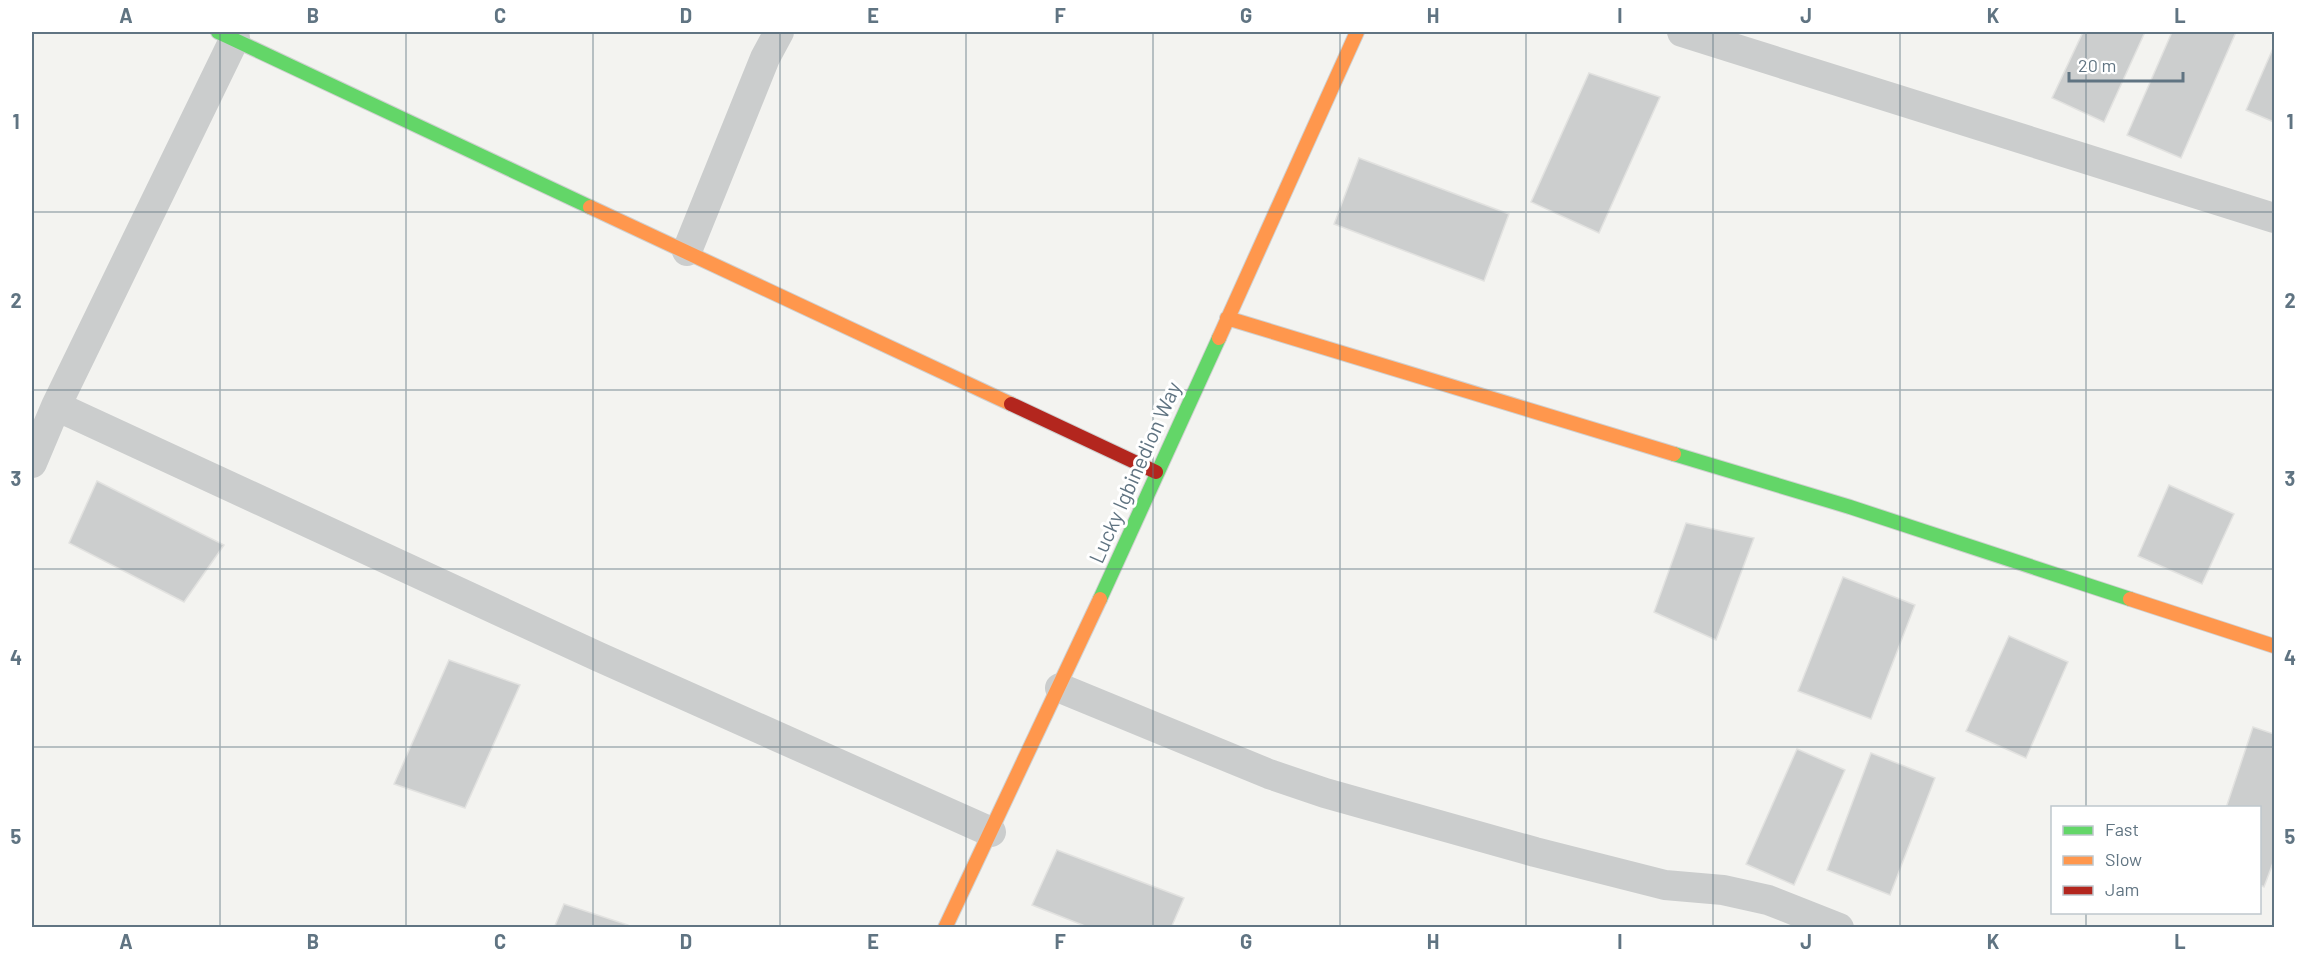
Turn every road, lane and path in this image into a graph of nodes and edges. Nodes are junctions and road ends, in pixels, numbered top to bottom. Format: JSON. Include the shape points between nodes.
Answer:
{"nodes":[{"id":1,"x":779,"y":32,"type":"edge"},
{"id":2,"x":1357,"y":32,"type":"edge"},
{"id":3,"x":1682,"y":32,"type":"edge"},
{"id":4,"x":227,"y":35,"type":"edge"},
{"id":5,"x":2274,"y":218,"type":"edge"},
{"id":6,"x":687,"y":251,"type":"junction"},
{"id":7,"x":1227,"y":318,"type":"junction"},
{"id":8,"x":56,"y":406,"type":"junction"},
{"id":9,"x":32,"y":463,"type":"edge"},
{"id":10,"x":1156,"y":472,"type":"junction"},
{"id":11,"x":2274,"y":646,"type":"edge"},
{"id":12,"x":1060,"y":688,"type":"junction"},
{"id":13,"x":991,"y":832,"type":"junction"},
{"id":14,"x":945,"y":927,"type":"edge"},
{"id":15,"x":1839,"y":927,"type":"edge"}],
"edges":[{"from":1,"to":6,"type":"street"},
{"from":2,"to":7,"type":"street","name":"Lucky Igbinedion Way"},
{"from":3,"to":5,"type":"street"},
{"from":4,"to":6,"type":"street"},
{"from":4,"to":8,"type":"street"},
{"from":6,"to":10,"type":"street"},
{"from":7,"to":10,"type":"street","name":"Lucky Igbinedion Way"},
{"from":7,"to":11,"type":"street","via":[[1850,507]]},
{"from":8,"to":9,"type":"street"},
{"from":8,"to":13,"type":"street","via":[[599,657]]},
{"from":10,"to":12,"type":"street","name":"Lucky Igbinedion Way"},
{"from":12,"to":13,"type":"street","name":"Lucky Igbinedion Way"},
{"from":12,"to":15,"type":"street","via":[[1325,793],[1665,885],[1723,890],[1768,900]]},
{"from":13,"to":14,"type":"street","name":"Lucky Igbinedion Way"}]}
